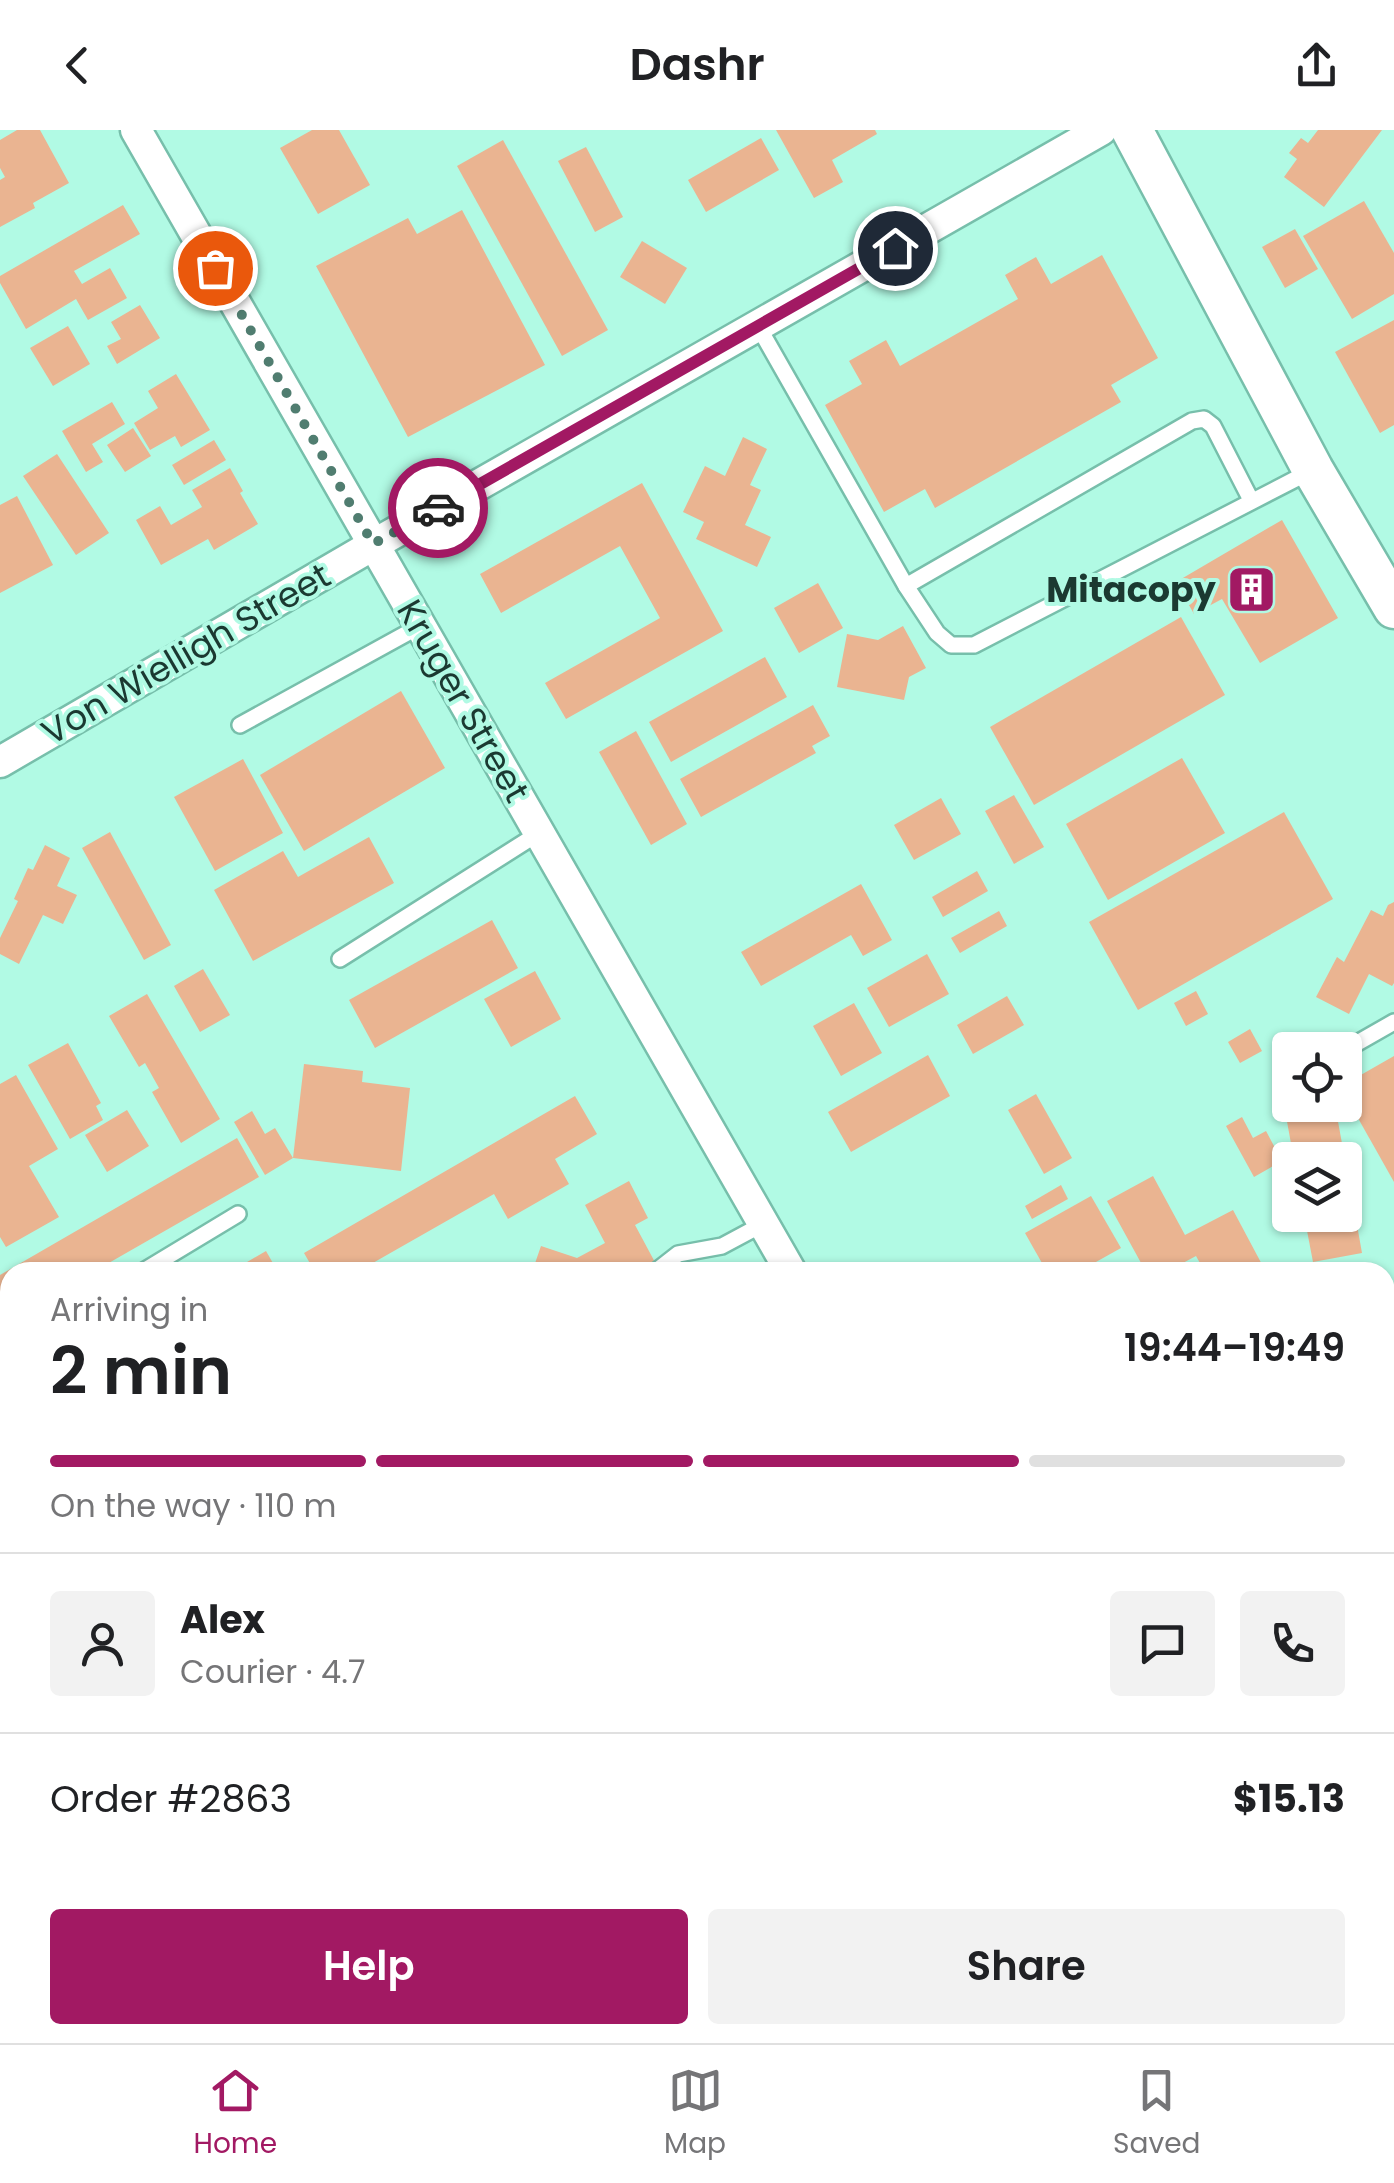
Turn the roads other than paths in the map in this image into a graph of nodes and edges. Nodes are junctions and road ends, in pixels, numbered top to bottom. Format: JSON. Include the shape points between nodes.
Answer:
{"nodes":[{"id":1,"x":136,"y":130,"type":"edge"},
{"id":2,"x":1101,"y":130,"type":"edge"},
{"id":3,"x":1132,"y":130,"type":"edge"},
{"id":4,"x":758,"y":326,"type":"junction"},
{"id":5,"x":1313,"y":470,"type":"junction"},
{"id":6,"x":1251,"y":500,"type":"junction"},
{"id":7,"x":373,"y":544,"type":"junction"},
{"id":8,"x":906,"y":586,"type":"junction"},
{"id":9,"x":1394,"y":608,"type":"edge"},
{"id":10,"x":420,"y":626,"type":"junction"},
{"id":11,"x":240,"y":725,"type":"dead end"},
{"id":12,"x":0,"y":762,"type":"edge"},
{"id":13,"x":539,"y":833,"type":"junction"},
{"id":14,"x":340,"y":959,"type":"dead end"},
{"id":15,"x":1394,"y":1022,"type":"edge"},
{"id":16,"x":1362,"y":1040,"type":"edge"},
{"id":17,"x":238,"y":1214,"type":"dead end"},
{"id":18,"x":763,"y":1224,"type":"junction"},
{"id":19,"x":159,"y":1262,"type":"edge"},
{"id":20,"x":668,"y":1262,"type":"edge"},
{"id":21,"x":785,"y":1262,"type":"edge"}],
"edges":[{"from":1,"to":7,"type":"street","name":"Kruger Street"},
{"from":2,"to":4,"type":"street","name":"Von Wielligh Street"},
{"from":3,"to":5,"type":"street"},
{"from":4,"to":7,"type":"street","name":"Von Wielligh Street"},
{"from":4,"to":8,"type":"lane"},
{"from":5,"to":6,"type":"lane"},
{"from":5,"to":9,"type":"street"},
{"from":6,"to":8,"type":"lane","via":[[974,644],[952,645],[936,633]]},
{"from":6,"to":8,"type":"lane","via":[[1213,426],[1192,421]]},
{"from":7,"to":10,"type":"street","name":"Kruger Street"},
{"from":7,"to":12,"type":"street","name":"Von Wielligh Street"},
{"from":10,"to":11,"type":"lane"},
{"from":10,"to":13,"type":"street","name":"Kruger Street"},
{"from":13,"to":14,"type":"lane"},
{"from":13,"to":18,"type":"street","name":"Kruger Street"},
{"from":15,"to":16,"type":"lane"},
{"from":17,"to":19,"type":"lane"},
{"from":18,"to":20,"type":"lane","via":[[722,1246]]},
{"from":18,"to":21,"type":"street","name":"Kruger Street"}]}
